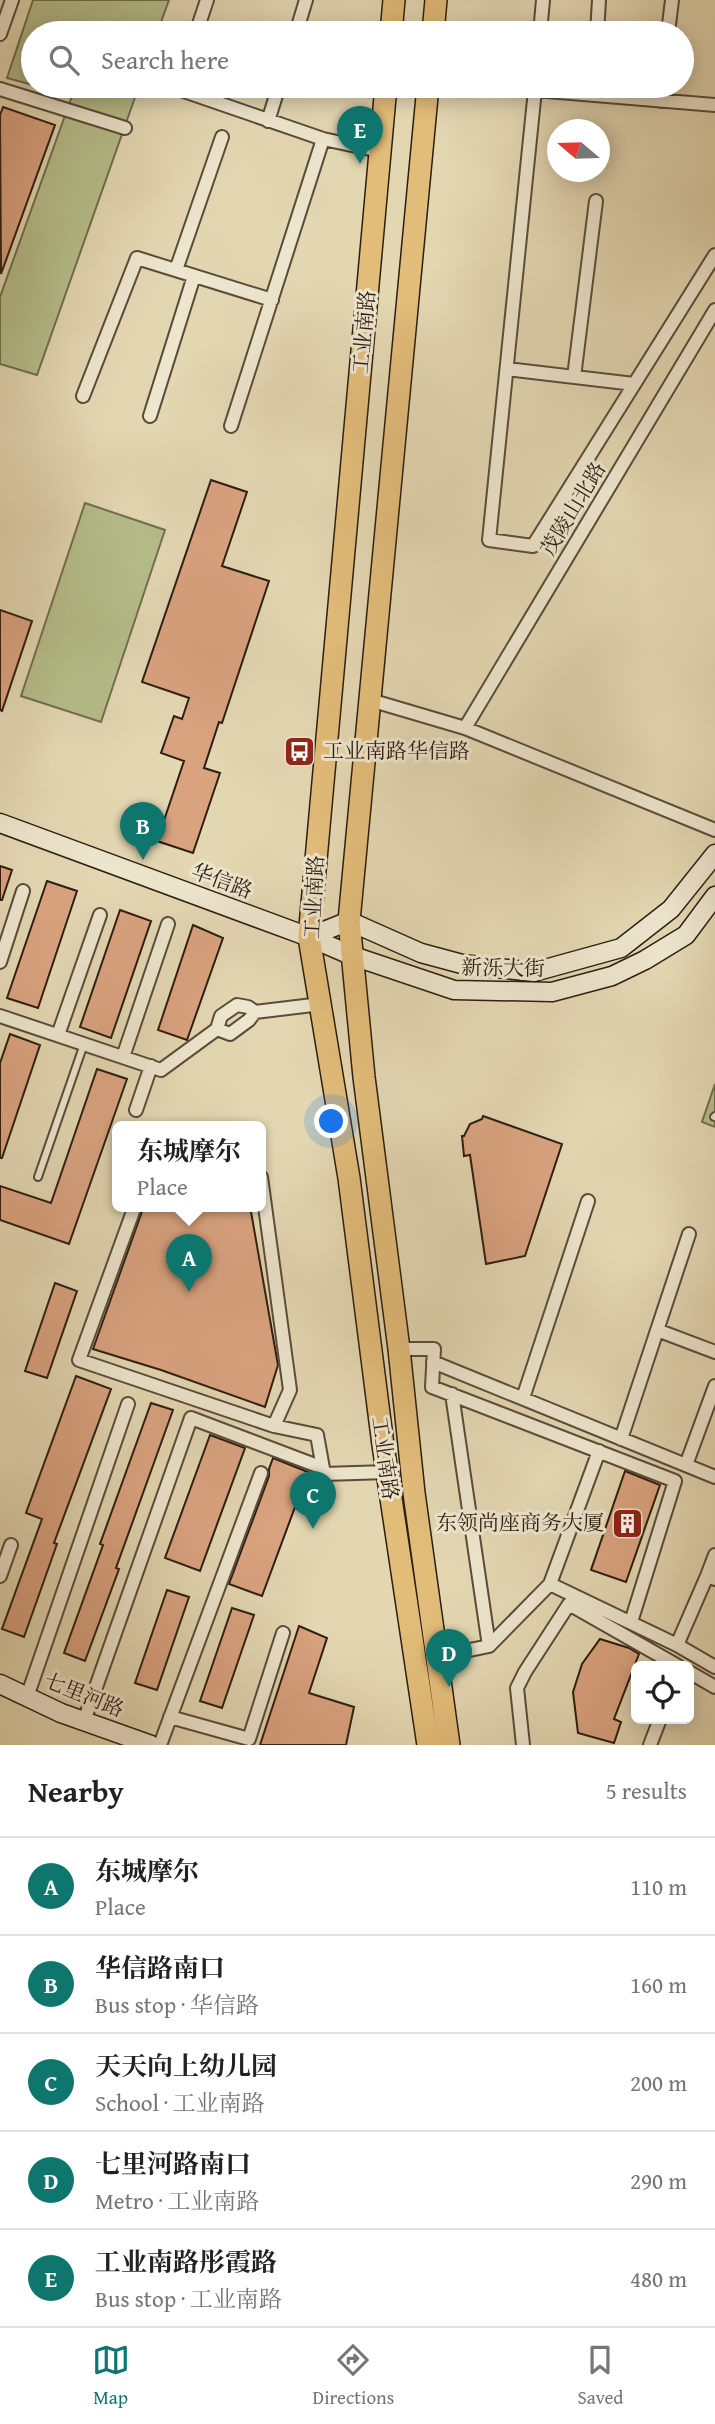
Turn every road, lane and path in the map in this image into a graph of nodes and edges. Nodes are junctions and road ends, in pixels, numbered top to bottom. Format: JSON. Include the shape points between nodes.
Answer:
{"nodes":[{"id":1,"x":12,"y":0,"type":"edge"},
{"id":2,"x":207,"y":0,"type":"edge"},
{"id":3,"x":306,"y":0,"type":"edge"},
{"id":4,"x":394,"y":0,"type":"edge"},
{"id":5,"x":436,"y":0,"type":"edge"},
{"id":6,"x":544,"y":0,"type":"edge"},
{"id":7,"x":599,"y":0,"type":"edge"},
{"id":8,"x":672,"y":0,"type":"edge"},
{"id":9,"x":201,"y":21,"type":"edge"},
{"id":10,"x":300,"y":21,"type":"edge"},
{"id":11,"x":392,"y":21,"type":"edge"},
{"id":12,"x":434,"y":21,"type":"edge"},
{"id":13,"x":541,"y":21,"type":"edge"},
{"id":14,"x":598,"y":21,"type":"edge"},
{"id":15,"x":669,"y":21,"type":"edge"},
{"id":16,"x":0,"y":34,"type":"edge"},
{"id":17,"x":0,"y":89,"type":"edge"},
{"id":18,"x":21,"y":96,"type":"edge"},
{"id":19,"x":29,"y":98,"type":"edge"},
{"id":20,"x":203,"y":98,"type":"edge"},
{"id":21,"x":275,"y":98,"type":"edge"},
{"id":22,"x":385,"y":98,"type":"edge"},
{"id":23,"x":427,"y":98,"type":"edge"},
{"id":24,"x":534,"y":98,"type":"edge"},
{"id":25,"x":638,"y":98,"type":"edge"},
{"id":26,"x":662,"y":98,"type":"edge"},
{"id":27,"x":661,"y":102,"type":"junction"},
{"id":28,"x":715,"y":105,"type":"edge"},
{"id":29,"x":268,"y":121,"type":"junction"},
{"id":30,"x":125,"y":128,"type":"dead end"},
{"id":31,"x":222,"y":137,"type":"dead end"},
{"id":32,"x":324,"y":139,"type":"junction"},
{"id":33,"x":380,"y":151,"type":"junction"},
{"id":34,"x":596,"y":201,"type":"dead end"},
{"id":35,"x":715,"y":255,"type":"edge"},
{"id":36,"x":176,"y":270,"type":"junction"},
{"id":37,"x":194,"y":276,"type":"junction"},
{"id":38,"x":272,"y":300,"type":"junction"},
{"id":39,"x":715,"y":310,"type":"edge"},
{"id":40,"x":507,"y":369,"type":"junction"},
{"id":41,"x":574,"y":377,"type":"junction"},
{"id":42,"x":634,"y":384,"type":"junction"},
{"id":43,"x":83,"y":396,"type":"dead end"},
{"id":44,"x":150,"y":416,"type":"dead end"},
{"id":45,"x":231,"y":426,"type":"dead end"},
{"id":46,"x":370,"y":701,"type":"junction"},
{"id":47,"x":465,"y":728,"type":"junction"},
{"id":48,"x":0,"y":823,"type":"edge"},
{"id":49,"x":715,"y":830,"type":"edge"},
{"id":50,"x":715,"y":855,"type":"edge"},
{"id":51,"x":23,"y":891,"type":"dead end"},
{"id":52,"x":715,"y":896,"type":"edge"},
{"id":53,"x":100,"y":915,"type":"dead end"},
{"id":54,"x":349,"y":921,"type":"junction"},
{"id":55,"x":168,"y":923,"type":"dead end"},
{"id":56,"x":309,"y":937,"type":"junction"},
{"id":57,"x":353,"y":956,"type":"junction"},
{"id":58,"x":0,"y":962,"type":"edge"},
{"id":59,"x":321,"y":1004,"type":"junction"},
{"id":60,"x":255,"y":1012,"type":"junction"},
{"id":61,"x":1,"y":1018,"type":"edge"},
{"id":62,"x":218,"y":1029,"type":"junction"},
{"id":63,"x":58,"y":1035,"type":"junction"},
{"id":64,"x":84,"y":1044,"type":"junction"},
{"id":65,"x":123,"y":1057,"type":"junction"},
{"id":66,"x":151,"y":1066,"type":"junction"},
{"id":67,"x":136,"y":1110,"type":"dead end"},
{"id":68,"x":38,"y":1177,"type":"dead end"},
{"id":69,"x":588,"y":1201,"type":"dead end"},
{"id":70,"x":133,"y":1212,"type":"edge"},
{"id":71,"x":266,"y":1212,"type":"edge"},
{"id":72,"x":689,"y":1234,"type":"dead end"},
{"id":73,"x":657,"y":1330,"type":"junction"},
{"id":74,"x":400,"y":1349,"type":"junction"},
{"id":75,"x":715,"y":1352,"type":"edge"},
{"id":76,"x":433,"y":1362,"type":"junction"},
{"id":77,"x":715,"y":1386,"type":"edge"},
{"id":78,"x":452,"y":1394,"type":"junction"},
{"id":79,"x":523,"y":1398,"type":"junction"},
{"id":80,"x":128,"y":1404,"type":"dead end"},
{"id":81,"x":274,"y":1426,"type":"junction"},
{"id":82,"x":621,"y":1439,"type":"junction"},
{"id":83,"x":599,"y":1451,"type":"junction"},
{"id":84,"x":686,"y":1465,"type":"junction"},
{"id":85,"x":323,"y":1468,"type":"junction"},
{"id":86,"x":387,"y":1472,"type":"junction"},
{"id":87,"x":261,"y":1473,"type":"dead end"},
{"id":88,"x":715,"y":1477,"type":"edge"},
{"id":89,"x":11,"y":1545,"type":"dead end"},
{"id":90,"x":715,"y":1555,"type":"edge"},
{"id":91,"x":0,"y":1576,"type":"edge"},
{"id":92,"x":711,"y":1578,"type":"edge"},
{"id":93,"x":550,"y":1584,"type":"junction"},
{"id":94,"x":631,"y":1622,"type":"junction"},
{"id":95,"x":283,"y":1633,"type":"dead end"},
{"id":96,"x":677,"y":1645,"type":"junction"},
{"id":97,"x":489,"y":1646,"type":"junction"},
{"id":98,"x":436,"y":1657,"type":"junction"},
{"id":99,"x":669,"y":1661,"type":"edge"},
{"id":100,"x":715,"y":1667,"type":"edge"},
{"id":101,"x":694,"y":1675,"type":"edge"},
{"id":102,"x":0,"y":1684,"type":"edge"},
{"id":103,"x":715,"y":1687,"type":"edge"},
{"id":104,"x":27,"y":1697,"type":"junction"},
{"id":105,"x":170,"y":1717,"type":"junction"},
{"id":106,"x":84,"y":1721,"type":"junction"},
{"id":107,"x":658,"y":1724,"type":"edge"},
{"id":108,"x":519,"y":1744,"type":"edge"},
{"id":109,"x":151,"y":1745,"type":"edge"},
{"id":110,"x":160,"y":1745,"type":"edge"},
{"id":111,"x":428,"y":1745,"type":"edge"},
{"id":112,"x":449,"y":1745,"type":"edge"},
{"id":113,"x":650,"y":1745,"type":"edge"}],
"edges":[{"from":1,"to":16,"type":"street"},
{"from":2,"to":9,"type":"street"},
{"from":3,"to":10,"type":"street"},
{"from":4,"to":11,"type":"main road"},
{"from":5,"to":12,"type":"main road"},
{"from":6,"to":13,"type":"street"},
{"from":7,"to":14,"type":"street"},
{"from":8,"to":15,"type":"street"},
{"from":17,"to":18,"type":"street"},
{"from":19,"to":30,"type":"street"},
{"from":20,"to":29,"type":"street"},
{"from":21,"to":29,"type":"street"},
{"from":22,"to":33,"type":"main road","name":"工业南路"},
{"from":23,"to":46,"type":"main road","name":"工业南路"},
{"from":24,"to":40,"type":"street"},
{"from":25,"to":27,"type":"street"},
{"from":26,"to":27,"type":"street"},
{"from":27,"to":28,"type":"street"},
{"from":29,"to":32,"type":"street"},
{"from":31,"to":36,"type":"street"},
{"from":32,"to":33,"type":"street"},
{"from":32,"to":38,"type":"street"},
{"from":33,"to":56,"type":"main road","name":"工业南路"},
{"from":34,"to":41,"type":"street"},
{"from":35,"to":42,"type":"street"},
{"from":36,"to":37,"type":"street"},
{"from":36,"to":43,"type":"street","via":[[137,258]]},
{"from":37,"to":38,"type":"street"},
{"from":37,"to":44,"type":"street"},
{"from":38,"to":45,"type":"street"},
{"from":39,"to":47,"type":"street","name":"茂陵山北路"},
{"from":40,"to":41,"type":"street"},
{"from":40,"to":42,"type":"street","via":[[489,540],[533,546]]},
{"from":41,"to":42,"type":"street"},
{"from":46,"to":47,"type":"street"},
{"from":46,"to":54,"type":"main road","name":"工业南路"},
{"from":47,"to":49,"type":"street"},
{"from":48,"to":56,"type":"main road","name":"华信路"},
{"from":50,"to":54,"type":"main road","name":"新泺大街","via":[[671,909],[621,948],[534,972],[462,964],[421,953]]},
{"from":51,"to":58,"type":"street"},
{"from":52,"to":57,"type":"main road","name":"新泺大街","via":[[687,935],[645,960],[612,976],[552,992],[454,990]]},
{"from":53,"to":63,"type":"street"},
{"from":54,"to":56,"type":"main road"},
{"from":54,"to":57,"type":"main road","name":"工业南路"},
{"from":55,"to":65,"type":"street"},
{"from":56,"to":57,"type":"main road","name":"新泺大街"},
{"from":56,"to":59,"type":"main road","name":"工业南路"},
{"from":57,"to":74,"type":"main road","name":"工业南路"},
{"from":59,"to":60,"type":"street"},
{"from":59,"to":86,"type":"main road","name":"工业南路"},
{"from":60,"to":62,"type":"street","via":[[230,1034]]},
{"from":60,"to":62,"type":"street","via":[[237,1005],[220,1016]]},
{"from":61,"to":63,"type":"street"},
{"from":62,"to":66,"type":"street","via":[[161,1070]]},
{"from":63,"to":64,"type":"street"},
{"from":64,"to":65,"type":"street"},
{"from":64,"to":68,"type":"lane"},
{"from":65,"to":66,"type":"street"},
{"from":66,"to":67,"type":"street"},
{"from":69,"to":79,"type":"street"},
{"from":70,"to":81,"type":"street","via":[[79,1360]]},
{"from":71,"to":81,"type":"street","via":[[290,1390]]},
{"from":72,"to":73,"type":"street"},
{"from":73,"to":75,"type":"street"},
{"from":73,"to":82,"type":"street"},
{"from":74,"to":76,"type":"street","via":[[433,1349]]},
{"from":74,"to":98,"type":"main road","name":"工业南路"},
{"from":76,"to":78,"type":"street","via":[[432,1387]]},
{"from":76,"to":79,"type":"street"},
{"from":77,"to":84,"type":"street"},
{"from":78,"to":83,"type":"street"},
{"from":78,"to":97,"type":"street"},
{"from":79,"to":82,"type":"street"},
{"from":80,"to":104,"type":"street"},
{"from":81,"to":85,"type":"street","via":[[317,1435]]},
{"from":82,"to":84,"type":"street"},
{"from":83,"to":93,"type":"street"},
{"from":83,"to":94,"type":"street","via":[[676,1481]]},
{"from":84,"to":88,"type":"street"},
{"from":85,"to":86,"type":"street","via":[[324,1474]]},
{"from":85,"to":106,"type":"street","via":[[191,1418]]},
{"from":86,"to":111,"type":"main road","name":"工业南路"},
{"from":87,"to":105,"type":"street"},
{"from":89,"to":91,"type":"street"},
{"from":90,"to":92,"type":"street"},
{"from":92,"to":96,"type":"street"},
{"from":93,"to":94,"type":"street"},
{"from":93,"to":97,"type":"street"},
{"from":94,"to":96,"type":"street"},
{"from":95,"to":105,"type":"street","via":[[249,1739]]},
{"from":96,"to":100,"type":"street"},
{"from":97,"to":98,"type":"street"},
{"from":98,"to":112,"type":"main road","name":"工业南路"},
{"from":99,"to":108,"type":"street","via":[[569,1604],[517,1688]]},
{"from":101,"to":103,"type":"street"},
{"from":102,"to":104,"type":"main road","name":"七里河路"},
{"from":104,"to":106,"type":"main road","name":"七里河路"},
{"from":105,"to":110,"type":"street"},
{"from":106,"to":109,"type":"main road","name":"七里河路"},
{"from":107,"to":113,"type":"street"}]}
